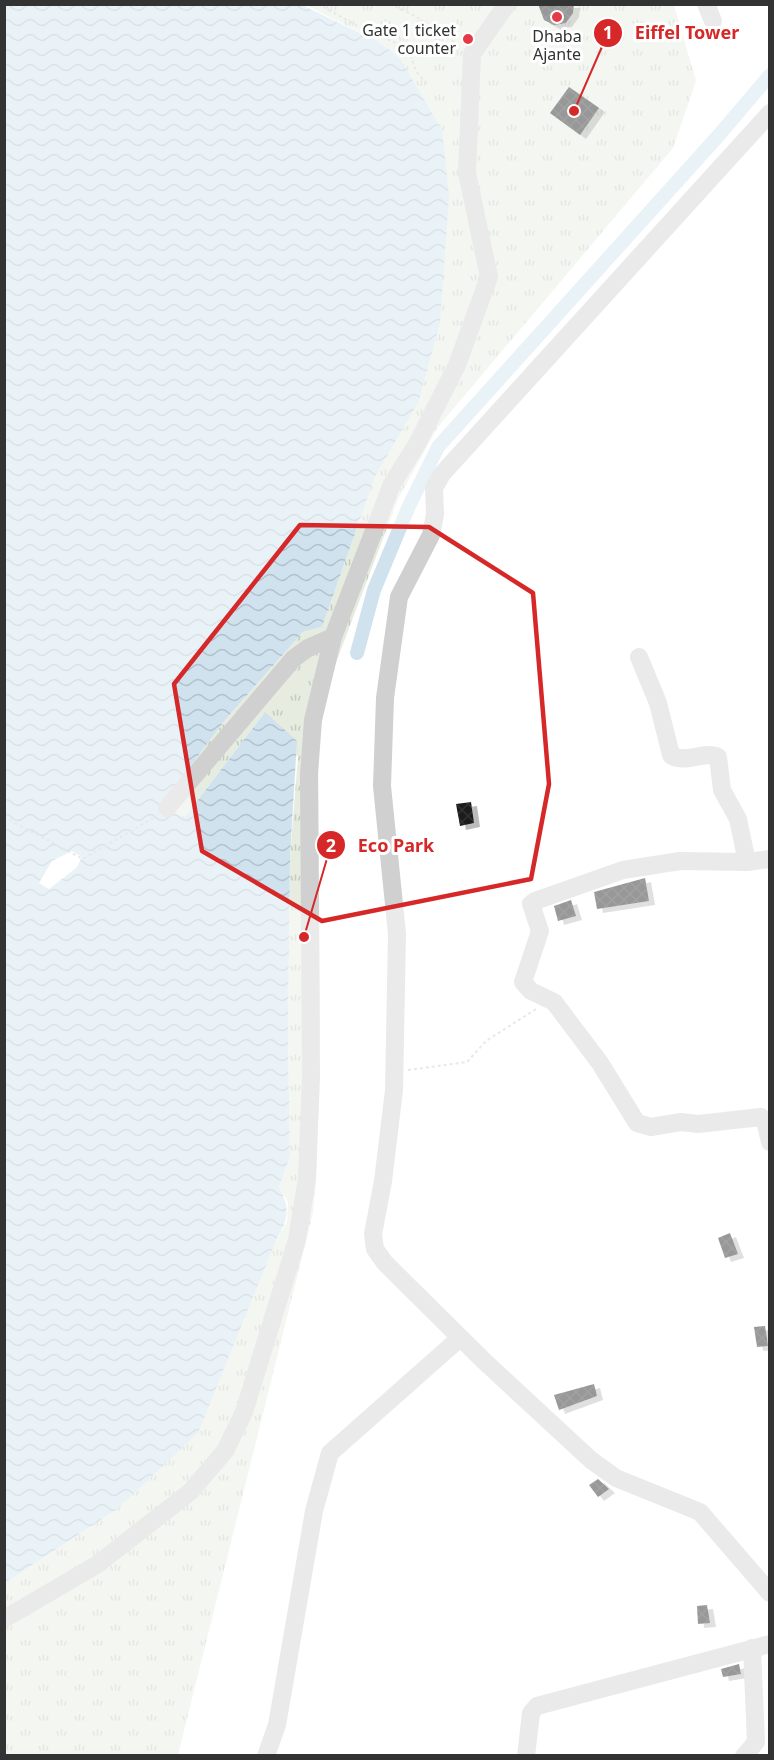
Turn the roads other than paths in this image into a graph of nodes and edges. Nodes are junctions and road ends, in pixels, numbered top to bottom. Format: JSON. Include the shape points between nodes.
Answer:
{"nodes":[{"id":1,"x":507,"y":4,"type":"edge"},
{"id":2,"x":770,"y":112,"type":"edge"},
{"id":3,"x":333,"y":637,"type":"junction"},
{"id":4,"x":639,"y":657,"type":"dead end"},
{"id":5,"x":167,"y":808,"type":"road end"},
{"id":6,"x":770,"y":859,"type":"edge"},
{"id":7,"x":747,"y":862,"type":"junction"},
{"id":8,"x":770,"y":1142,"type":"edge"},
{"id":9,"x":460,"y":1338,"type":"junction"},
{"id":10,"x":770,"y":1593,"type":"edge"},
{"id":11,"x":4,"y":1619,"type":"edge"},
{"id":12,"x":761,"y":1646,"type":"edge"},
{"id":13,"x":266,"y":1755,"type":"edge"},
{"id":14,"x":526,"y":1755,"type":"edge"},
{"id":15,"x":744,"y":1755,"type":"edge"}],
"edges":[{"from":1,"to":3,"type":"street","via":[[472,54],[467,173],[489,277],[457,365],[392,484]]},
{"from":2,"to":9,"type":"street","via":[[436,481],[431,536],[399,597],[384,698],[382,786],[397,934],[395,1071],[373,1234],[375,1249],[385,1263]]},
{"from":3,"to":5,"type":"street","via":[[293,659]]},
{"from":3,"to":11,"type":"street","via":[[313,720],[309,774],[311,1078],[307,1178],[297,1240],[244,1412],[225,1451],[190,1492],[98,1564]]},
{"from":4,"to":7,"type":"street","via":[[658,703],[671,755],[678,759],[712,754],[718,757],[723,790],[737,814]]},
{"from":6,"to":7,"type":"street"},
{"from":7,"to":8,"type":"street","via":[[701,860],[623,870],[533,902],[540,931],[523,982],[531,991],[554,1002],[600,1063],[636,1123],[651,1127],[760,1117]]},
{"from":9,"to":10,"type":"street","via":[[591,1460],[616,1478],[700,1512]]},
{"from":9,"to":13,"type":"street","via":[[330,1453],[318,1492],[277,1725]]},
{"from":12,"to":14,"type":"street","via":[[537,1706],[531,1713]]},
{"from":12,"to":15,"type":"street","via":[[756,1742]]}]}
